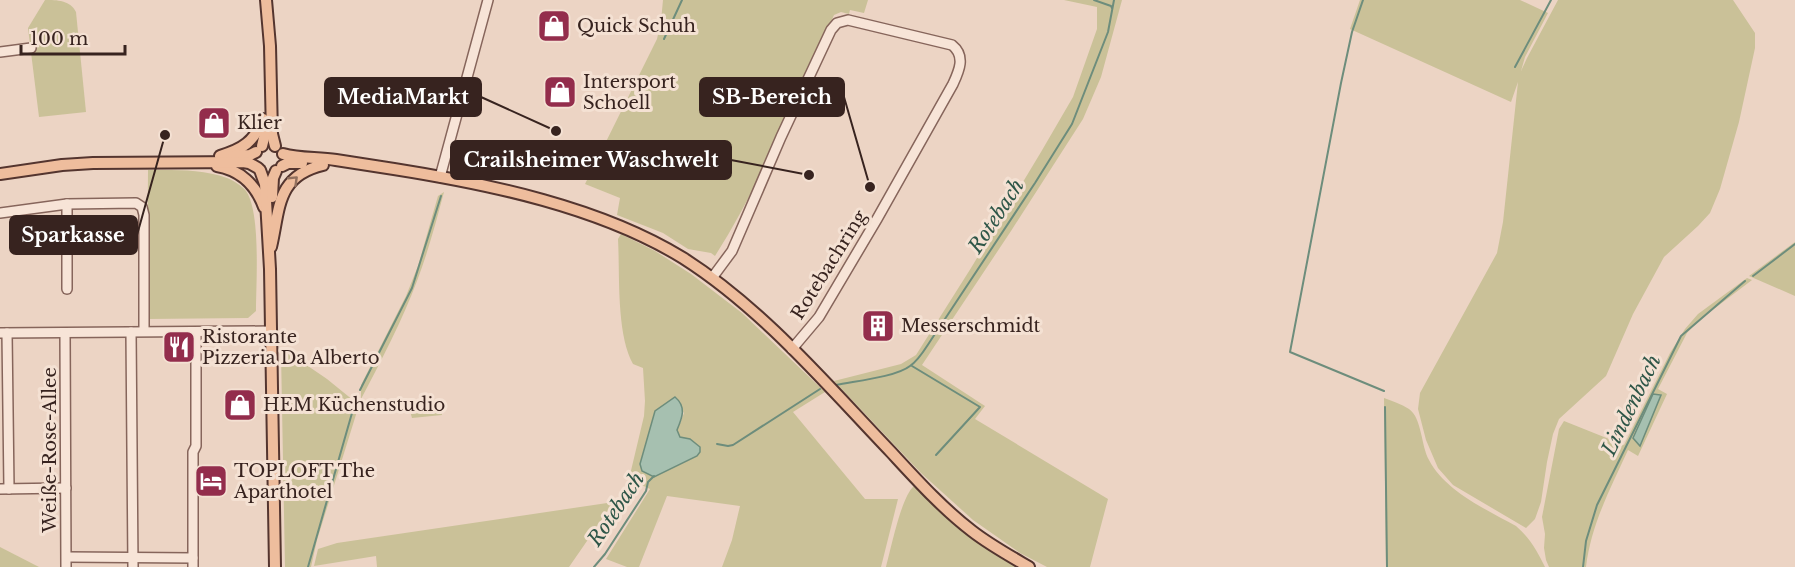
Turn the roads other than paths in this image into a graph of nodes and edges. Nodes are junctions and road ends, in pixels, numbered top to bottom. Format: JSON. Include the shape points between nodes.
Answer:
{"nodes":[{"id":1,"x":259,"y":0,"type":"edge"},
{"id":2,"x":266,"y":0,"type":"edge"},
{"id":3,"x":488,"y":0,"type":"edge"},
{"id":4,"x":31,"y":48,"type":"dead end"},
{"id":5,"x":0,"y":52,"type":"edge"},
{"id":6,"x":264,"y":116,"type":"junction"},
{"id":7,"x":259,"y":149,"type":"junction"},
{"id":8,"x":279,"y":150,"type":"junction"},
{"id":9,"x":220,"y":156,"type":"junction"},
{"id":10,"x":193,"y":163,"type":"junction"},
{"id":11,"x":353,"y":163,"type":"junction"},
{"id":12,"x":323,"y":165,"type":"junction"},
{"id":13,"x":0,"y":168,"type":"edge"},
{"id":14,"x":259,"y":169,"type":"junction"},
{"id":15,"x":279,"y":169,"type":"junction"},
{"id":16,"x":0,"y":174,"type":"edge"},
{"id":17,"x":440,"y":177,"type":"junction"},
{"id":18,"x":67,"y":204,"type":"junction"},
{"id":19,"x":0,"y":213,"type":"edge"},
{"id":20,"x":266,"y":213,"type":"junction"},
{"id":21,"x":271,"y":250,"type":"junction"},
{"id":22,"x":270,"y":269,"type":"junction"},
{"id":23,"x":712,"y":278,"type":"junction"},
{"id":24,"x":67,"y":289,"type":"dead end"},
{"id":25,"x":144,"y":331,"type":"junction"},
{"id":26,"x":271,"y":331,"type":"junction"},
{"id":27,"x":131,"y":332,"type":"junction"},
{"id":28,"x":196,"y":332,"type":"junction"},
{"id":29,"x":4,"y":333,"type":"edge"},
{"id":30,"x":65,"y":333,"type":"junction"},
{"id":31,"x":792,"y":349,"type":"junction"},
{"id":32,"x":66,"y":488,"type":"junction"},
{"id":33,"x":4,"y":489,"type":"edge"},
{"id":34,"x":66,"y":562,"type":"edge"},
{"id":35,"x":133,"y":562,"type":"edge"},
{"id":36,"x":193,"y":562,"type":"edge"},
{"id":37,"x":275,"y":567,"type":"edge"},
{"id":38,"x":1029,"y":567,"type":"edge"}],
"edges":[{"from":1,"to":6,"type":"main road"},
{"from":2,"to":8,"type":"main road","via":[[272,134]]},
{"from":3,"to":17,"type":"street"},
{"from":4,"to":5,"type":"street"},
{"from":6,"to":7,"type":"main road","via":[[265,134]]},
{"from":6,"to":9,"type":"main road","via":[[249,142]]},
{"from":7,"to":8,"type":"main road","via":[[270,144]]},
{"from":7,"to":9,"type":"main road","via":[[250,155]]},
{"from":7,"to":14,"type":"main road","via":[[255,160]]},
{"from":8,"to":11,"type":"main road","via":[[291,156]]},
{"from":8,"to":15,"type":"main road"},
{"from":9,"to":13,"type":"main road","via":[[101,155]]},
{"from":10,"to":14,"type":"main road","via":[[243,162]]},
{"from":10,"to":16,"type":"main road","via":[[93,163]]},
{"from":10,"to":20,"type":"main road","via":[[240,174],[255,189]]},
{"from":11,"to":12,"type":"main road"},
{"from":11,"to":17,"type":"main road"},
{"from":12,"to":15,"type":"main road","via":[[295,163]]},
{"from":21,"to":12,"type":"main road","one_way":true,"via":[[285,190],[297,176]]},
{"from":14,"to":15,"type":"main road","via":[[268,173]]},
{"from":14,"to":20,"type":"main road","via":[[265,184]]},
{"from":15,"to":21,"type":"main road","via":[[273,184]]},
{"from":17,"to":23,"type":"main road","via":[[540,199],[590,215],[662,247]]},
{"from":18,"to":19,"type":"street"},
{"from":18,"to":24,"type":"street"},
{"from":18,"to":25,"type":"street","via":[[136,203],[142,207]]},
{"from":20,"to":22,"type":"main road"},
{"from":21,"to":22,"type":"main road"},
{"from":22,"to":26,"type":"main road"},
{"from":23,"to":31,"type":"main road"},
{"from":23,"to":31,"type":"street","name":"Rotebachring","via":[[732,251],[837,23],[863,23],[952,45],[958,50],[961,58],[953,84],[825,309]]},
{"from":25,"to":27,"type":"street"},
{"from":25,"to":28,"type":"street"},
{"from":26,"to":28,"type":"street"},
{"from":26,"to":37,"type":"main road"},
{"from":27,"to":30,"type":"street"},
{"from":27,"to":35,"type":"street"},
{"from":28,"to":36,"type":"street"},
{"from":29,"to":30,"type":"street"},
{"from":29,"to":33,"type":"street"},
{"from":30,"to":32,"type":"street","name":"Weiße-Rose-Allee"},
{"from":31,"to":38,"type":"main road","via":[[937,501],[971,530]]},
{"from":32,"to":33,"type":"street"},
{"from":32,"to":34,"type":"street","name":"Weiße-Rose-Allee"},
{"from":34,"to":35,"type":"street"},
{"from":35,"to":36,"type":"street"}]}
